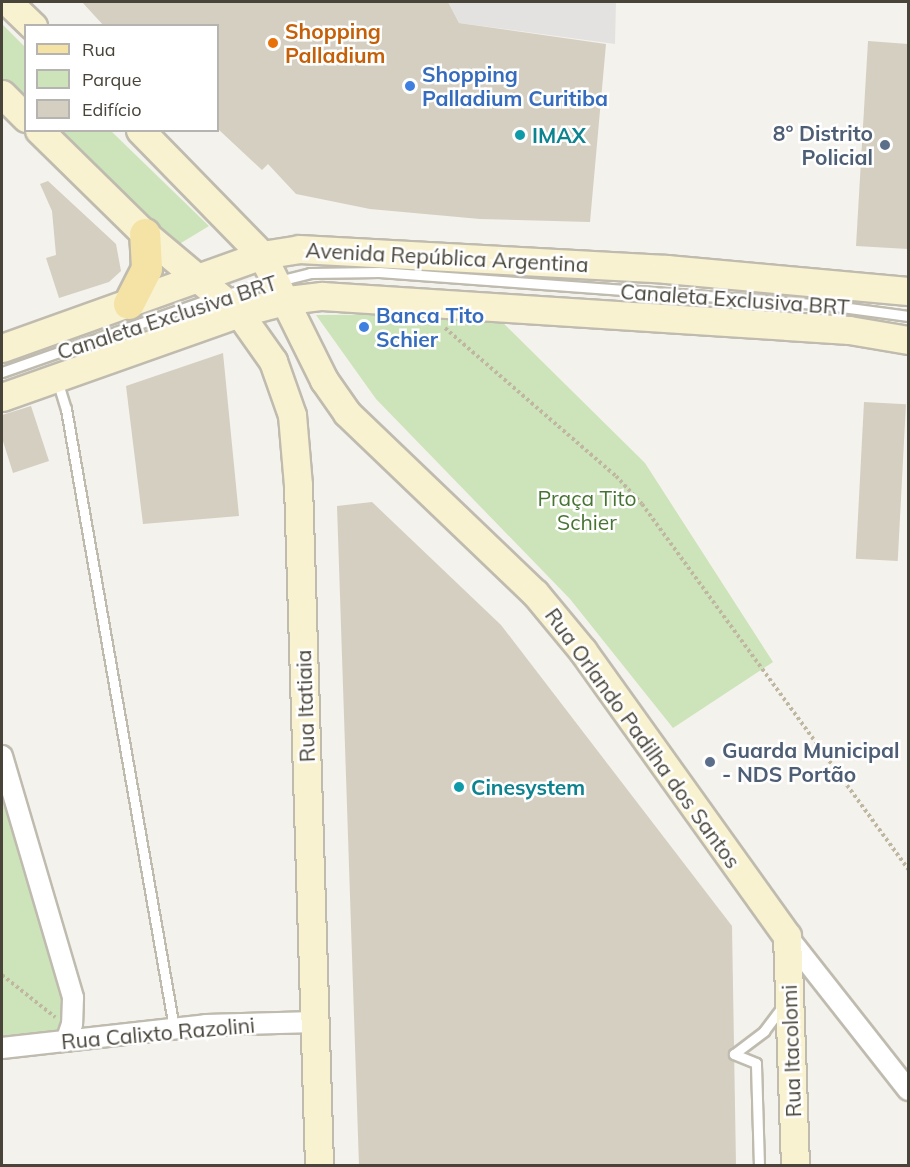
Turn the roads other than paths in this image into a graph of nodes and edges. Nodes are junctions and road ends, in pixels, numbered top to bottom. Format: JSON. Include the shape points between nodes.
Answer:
{"nodes":[{"id":1,"x":8,"y":2,"type":"edge"},
{"id":2,"x":31,"y":24,"type":"edge"},
{"id":3,"x":2,"y":94,"type":"edge"},
{"id":4,"x":24,"y":116,"type":"edge"},
{"id":5,"x":41,"y":132,"type":"edge"},
{"id":6,"x":142,"y":132,"type":"edge"},
{"id":7,"x":145,"y":234,"type":"junction"},
{"id":8,"x":262,"y":255,"type":"junction"},
{"id":9,"x":209,"y":287,"type":"junction"},
{"id":10,"x":282,"y":290,"type":"junction"},
{"id":11,"x":909,"y":291,"type":"edge"},
{"id":12,"x":129,"y":303,"type":"junction"},
{"id":13,"x":239,"y":314,"type":"junction"},
{"id":14,"x":909,"y":316,"type":"edge"},
{"id":15,"x":909,"y":340,"type":"edge"},
{"id":16,"x":2,"y":348,"type":"edge"},
{"id":17,"x":2,"y":372,"type":"edge"},
{"id":18,"x":57,"y":377,"type":"junction"},
{"id":19,"x":2,"y":397,"type":"edge"},
{"id":20,"x":2,"y":756,"type":"edge"},
{"id":21,"x":787,"y":936,"type":"junction"},
{"id":22,"x":789,"y":990,"type":"junction"},
{"id":23,"x":315,"y":1022,"type":"junction"},
{"id":24,"x":174,"y":1028,"type":"junction"},
{"id":25,"x":64,"y":1032,"type":"junction"},
{"id":26,"x":2,"y":1047,"type":"edge"},
{"id":27,"x":909,"y":1090,"type":"edge"},
{"id":28,"x":319,"y":1166,"type":"edge"},
{"id":29,"x":759,"y":1166,"type":"edge"},
{"id":30,"x":795,"y":1166,"type":"edge"}],
"edges":[{"from":1,"to":2,"type":"main road"},
{"from":3,"to":4,"type":"main road"},
{"from":5,"to":7,"type":"main road","name":"Rua Itatiaia"},
{"from":6,"to":8,"type":"main road","name":"Rua Orlando Padilha dos Santos"},
{"from":7,"to":9,"type":"main road","name":"Rua Itatiaia"},
{"from":7,"to":12,"type":"main road","via":[[147,270]]},
{"from":8,"to":9,"type":"main road","name":"Avenida República Argentina"},
{"from":8,"to":10,"type":"main road","name":"Rua Orlando Padilha dos Santos"},
{"from":8,"to":11,"type":"main road","name":"Avenida República Argentina","via":[[299,249],[370,250]]},
{"from":9,"to":10,"type":"lane","name":"Canaleta Exclusiva BRT"},
{"from":9,"to":12,"type":"main road","name":"Avenida República Argentina"},
{"from":9,"to":13,"type":"main road","name":"Rua Itatiaia"},
{"from":9,"to":17,"type":"lane","name":"Canaleta Exclusiva BRT"},
{"from":10,"to":13,"type":"main road","name":"Avenida República Argentina"},
{"from":10,"to":14,"type":"lane","name":"Canaleta Exclusiva BRT","via":[[310,273],[379,272],[827,305]]},
{"from":10,"to":15,"type":"main road","name":"Avenida República Argentina","via":[[849,330]]},
{"from":10,"to":21,"type":"main road","name":"Rua Orlando Padilha dos Santos","via":[[334,396],[535,593],[562,625]]},
{"from":12,"to":16,"type":"main road","name":"Avenida República Argentina"},
{"from":13,"to":18,"type":"main road","name":"Avenida República Argentina"},
{"from":13,"to":23,"type":"main road","name":"Rua Itatiaia","via":[[268,353],[284,389],[296,451]]},
{"from":18,"to":19,"type":"main road","name":"Avenida República Argentina"},
{"from":18,"to":24,"type":"lane","via":[[66,409]]},
{"from":20,"to":25,"type":"street","via":[[73,998],[71,1030]]},
{"from":21,"to":22,"type":"main road","name":"Rua Itacolomi"},
{"from":21,"to":27,"type":"street","name":"Rua Orlando Padilha dos Santos"},
{"from":22,"to":29,"type":"lane","via":[[780,1011],[764,1031],[734,1054],[756,1063]]},
{"from":22,"to":30,"type":"main road","name":"Rua Itacolomi"},
{"from":23,"to":24,"type":"street","name":"Rua Calixto Razolini"},
{"from":23,"to":28,"type":"main road","name":"Rua Itatiaia"},
{"from":24,"to":25,"type":"street","name":"Rua Calixto Razolini"},
{"from":25,"to":26,"type":"street","name":"Rua Calixto Razolini"}]}
